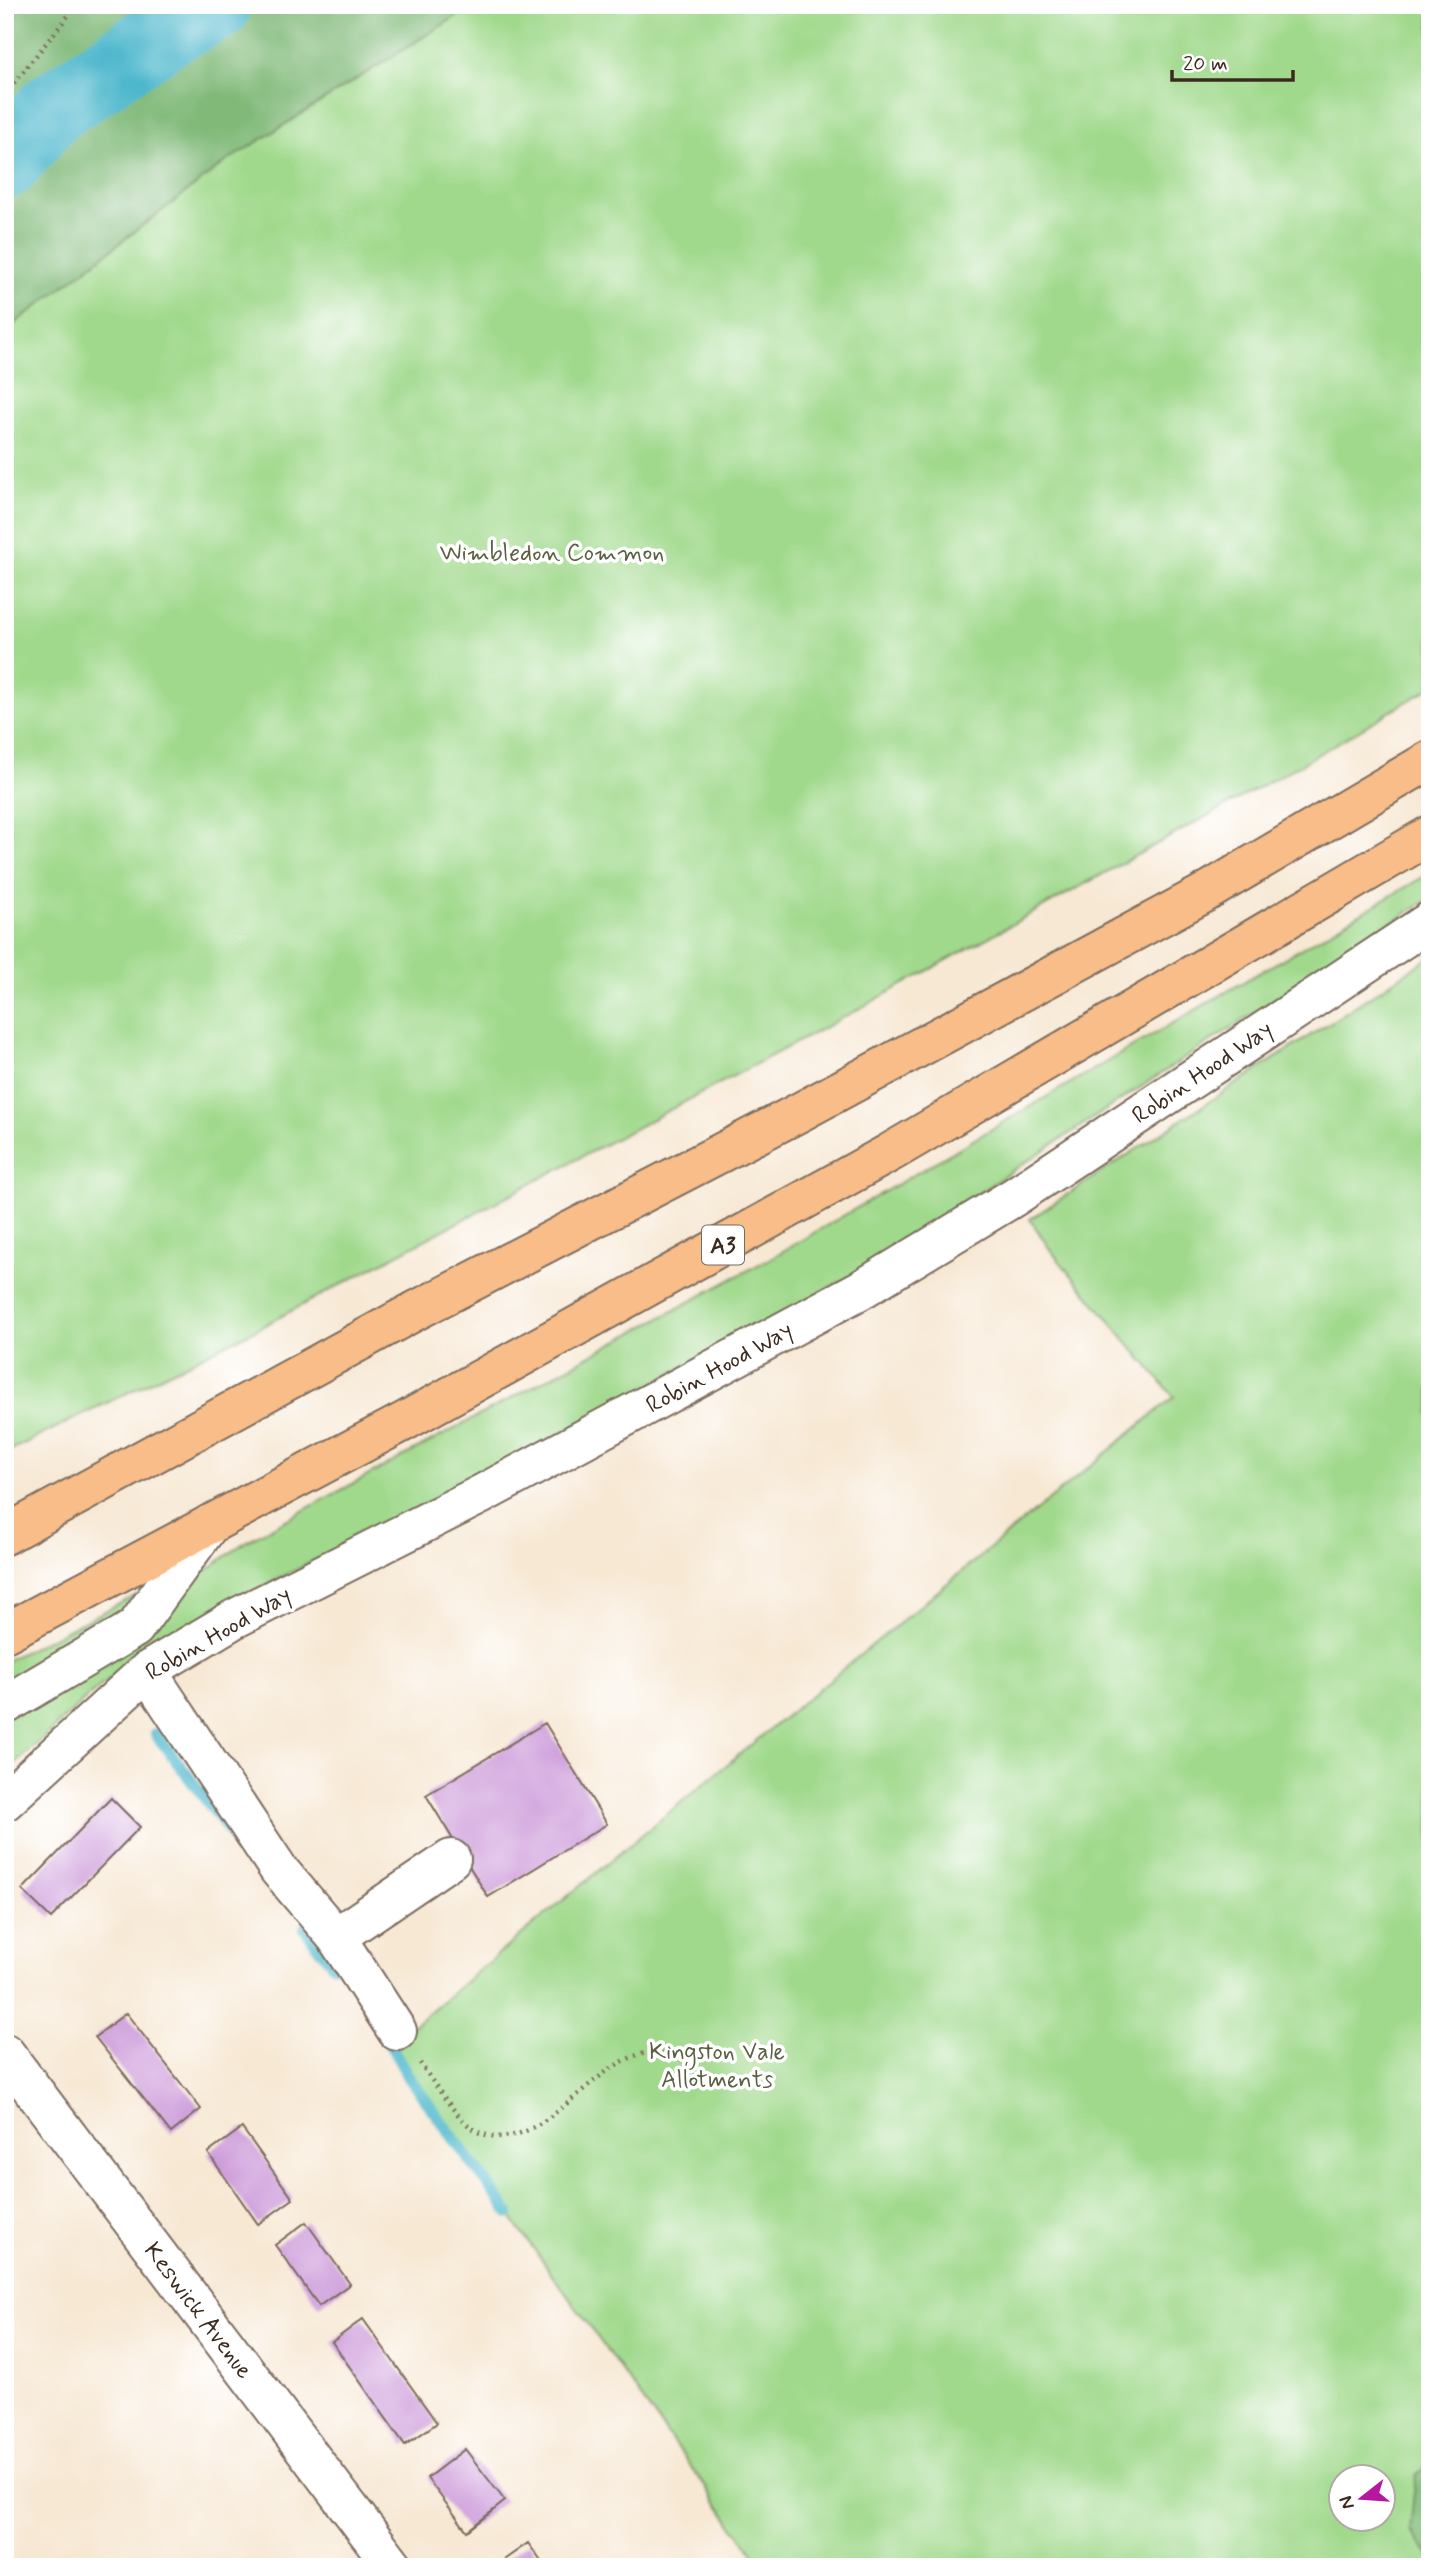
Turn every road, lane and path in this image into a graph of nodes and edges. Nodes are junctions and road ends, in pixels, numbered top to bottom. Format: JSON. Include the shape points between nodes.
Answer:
{"nodes":[{"id":1,"x":77,"y":5,"type":"edge"},
{"id":2,"x":5,"y":94,"type":"edge"},
{"id":3,"x":1430,"y":760,"type":"edge"},
{"id":4,"x":1430,"y":835,"type":"edge"},
{"id":5,"x":1430,"y":921,"type":"edge"},
{"id":6,"x":210,"y":1524,"type":"junction"},
{"id":7,"x":5,"y":1535,"type":"edge"},
{"id":8,"x":5,"y":1633,"type":"edge"},
{"id":9,"x":147,"y":1671,"type":"junction"},
{"id":10,"x":5,"y":1704,"type":"edge"},
{"id":11,"x":5,"y":1801,"type":"edge"},
{"id":12,"x":451,"y":1859,"type":"dead end"},
{"id":13,"x":336,"y":1937,"type":"junction"},
{"id":14,"x":397,"y":2031,"type":"joint"},
{"id":15,"x":5,"y":2053,"type":"edge"},
{"id":16,"x":704,"y":2084,"type":"dead end"},
{"id":17,"x":394,"y":2567,"type":"edge"}],
"edges":[{"from":1,"to":2,"type":"path"},
{"from":3,"to":7,"type":"highway","via":[[1203,894],[800,1112],[415,1311]]},
{"from":4,"to":6,"type":"highway","number":"A3","via":[[891,1152]]},
{"from":5,"to":9,"type":"street","name":"Robin Hood Way","via":[[1014,1197],[862,1289],[503,1483],[234,1619]]},
{"from":6,"to":8,"type":"highway","number":"A3"},
{"from":6,"to":10,"type":"street","via":[[135,1628]]},
{"from":9,"to":11,"type":"street","name":"Robin Hood Way"},
{"from":9,"to":13,"type":"street","via":[[279,1870]]},
{"from":12,"to":13,"type":"street"},
{"from":13,"to":14,"type":"street"},
{"from":14,"to":16,"type":"path","via":[[448,2103],[478,2132],[508,2136],[533,2129],[618,2063],[656,2051],[680,2058]]},
{"from":15,"to":17,"type":"street","name":"Keswick Avenue"}]}
